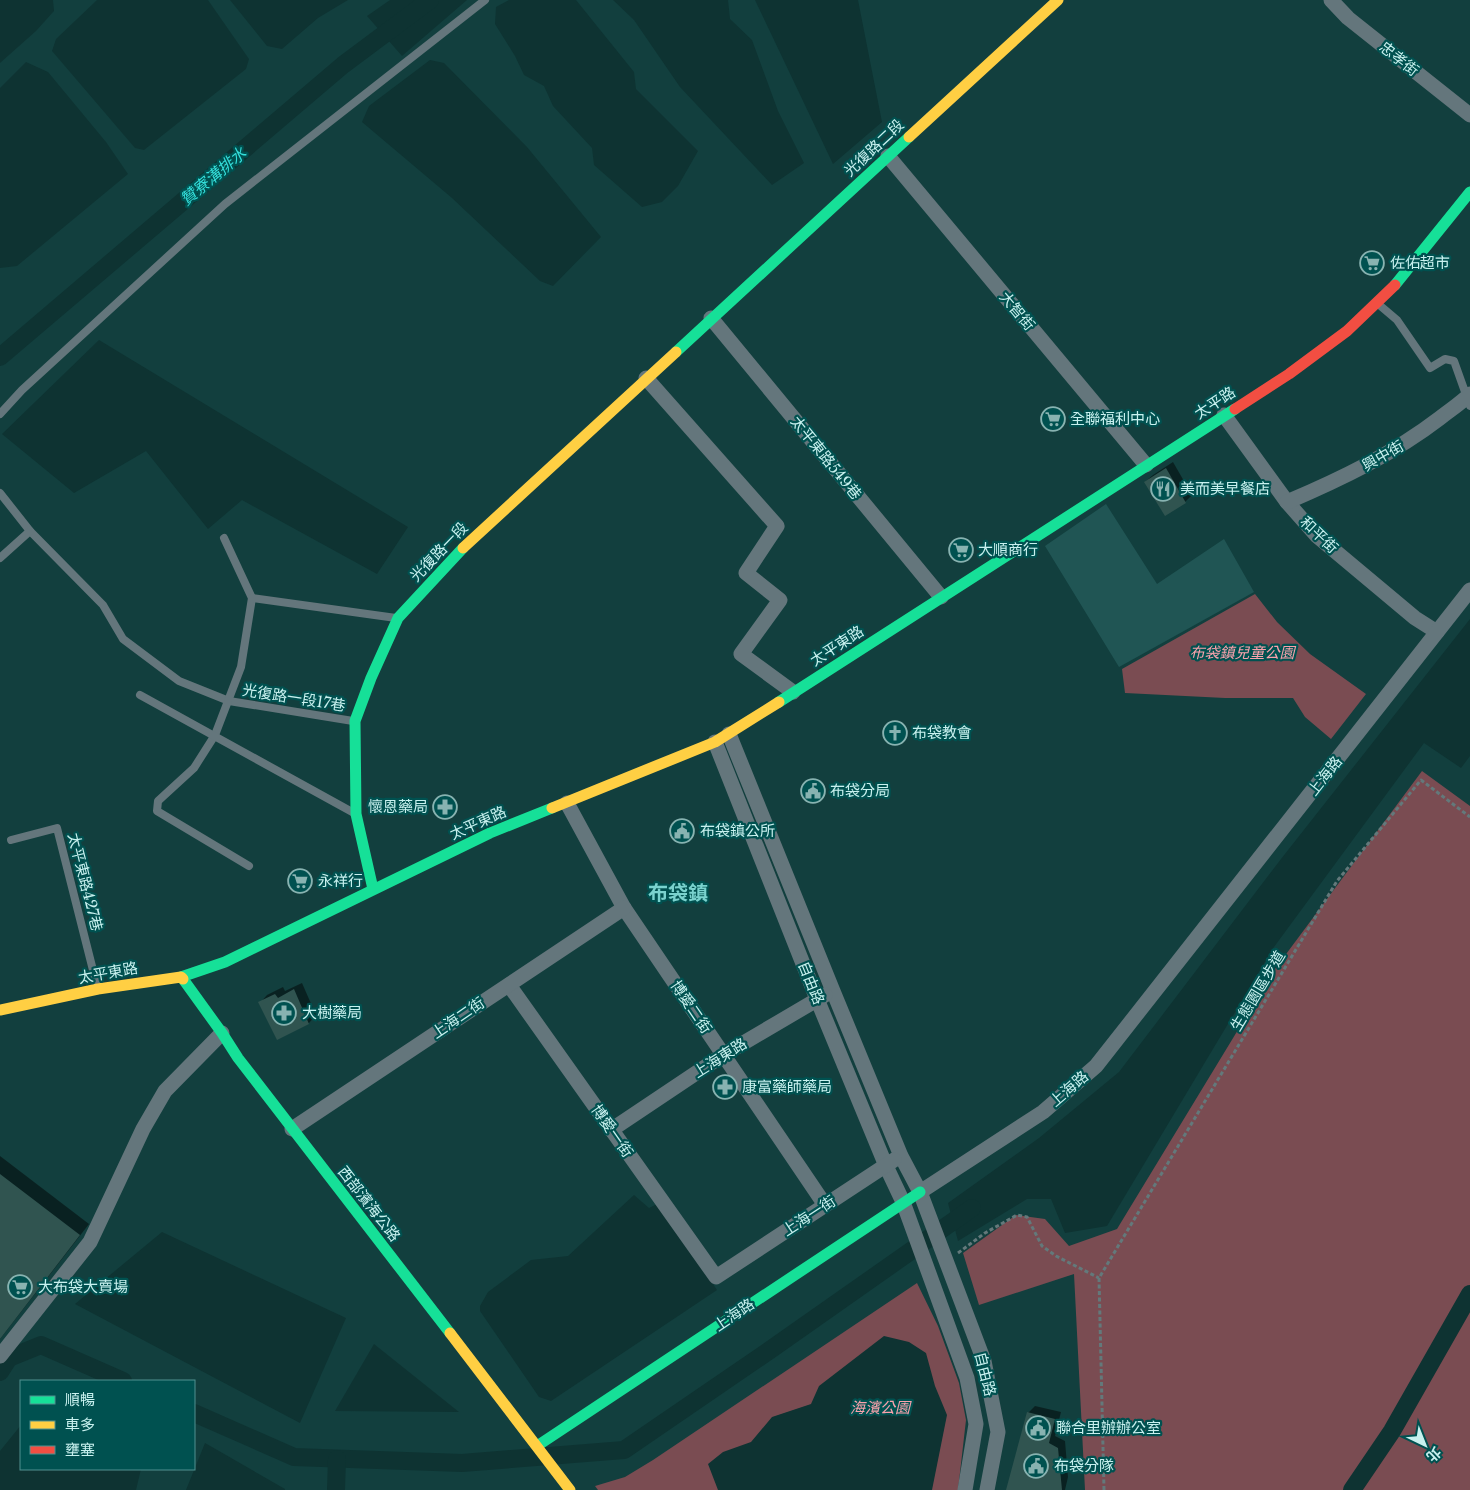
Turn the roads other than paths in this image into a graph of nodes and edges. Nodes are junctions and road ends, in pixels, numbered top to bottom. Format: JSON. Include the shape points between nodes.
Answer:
{"nodes":[{"id":1,"x":485,"y":0,"type":"edge"},
{"id":2,"x":1058,"y":0,"type":"edge"},
{"id":3,"x":1331,"y":0,"type":"edge"},
{"id":4,"x":1470,"y":114,"type":"edge"},
{"id":5,"x":888,"y":156,"type":"junction"},
{"id":6,"x":1470,"y":192,"type":"edge"},
{"id":7,"x":1377,"y":302,"type":"junction"},
{"id":8,"x":711,"y":318,"type":"junction"},
{"id":9,"x":646,"y":378,"type":"junction"},
{"id":10,"x":1469,"y":399,"type":"edge"},
{"id":11,"x":0,"y":414,"type":"edge"},
{"id":12,"x":1224,"y":415,"type":"junction"},
{"id":13,"x":1146,"y":466,"type":"junction"},
{"id":14,"x":0,"y":493,"type":"edge"},
{"id":15,"x":1287,"y":502,"type":"junction"},
{"id":16,"x":30,"y":531,"type":"junction"},
{"id":17,"x":224,"y":538,"type":"dead end"},
{"id":18,"x":0,"y":558,"type":"edge"},
{"id":19,"x":1470,"y":590,"type":"edge"},
{"id":20,"x":941,"y":597,"type":"junction"},
{"id":21,"x":252,"y":598,"type":"junction"},
{"id":22,"x":398,"y":618,"type":"junction"},
{"id":23,"x":1437,"y":632,"type":"junction"},
{"id":24,"x":793,"y":692,"type":"junction"},
{"id":25,"x":140,"y":695,"type":"dead end"},
{"id":26,"x":229,"y":701,"type":"junction"},
{"id":27,"x":355,"y":721,"type":"junction"},
{"id":28,"x":215,"y":735,"type":"junction"},
{"id":29,"x":722,"y":738,"type":"junction"},
{"id":30,"x":567,"y":803,"type":"junction"},
{"id":31,"x":356,"y":814,"type":"junction"},
{"id":32,"x":11,"y":840,"type":"dead end"},
{"id":33,"x":249,"y":866,"type":"dead end"},
{"id":34,"x":373,"y":889,"type":"junction"},
{"id":35,"x":624,"y":908,"type":"junction"},
{"id":36,"x":181,"y":977,"type":"junction"},
{"id":37,"x":509,"y":985,"type":"junction"},
{"id":38,"x":98,"y":989,"type":"junction"},
{"id":39,"x":833,"y":992,"type":"junction"},
{"id":40,"x":817,"y":999,"type":"junction"},
{"id":41,"x":0,"y":1010,"type":"edge"},
{"id":42,"x":222,"y":1033,"type":"junction"},
{"id":43,"x":723,"y":1055,"type":"junction"},
{"id":44,"x":292,"y":1129,"type":"junction"},
{"id":45,"x":611,"y":1130,"type":"junction"},
{"id":46,"x":901,"y":1156,"type":"junction"},
{"id":47,"x":886,"y":1166,"type":"junction"},
{"id":48,"x":920,"y":1192,"type":"junction"},
{"id":49,"x":831,"y":1201,"type":"junction"},
{"id":50,"x":904,"y":1202,"type":"junction"},
{"id":51,"x":716,"y":1277,"type":"joint"},
{"id":52,"x":0,"y":1356,"type":"edge"},
{"id":53,"x":537,"y":1446,"type":"junction"},
{"id":54,"x":570,"y":1490,"type":"edge"},
{"id":55,"x":965,"y":1490,"type":"edge"},
{"id":56,"x":987,"y":1490,"type":"edge"}],
"edges":[{"from":1,"to":11,"type":"lane","via":[[225,204],[22,390]]},
{"from":2,"to":5,"type":"main road","name":"光復路二段"},
{"from":3,"to":4,"type":"street","name":"忠孝街","via":[[1348,18]]},
{"from":5,"to":8,"type":"main road","name":"光復路二段"},
{"from":5,"to":13,"type":"street","name":"大智街"},
{"from":6,"to":7,"type":"main road","name":"太平路","via":[[1400,280]]},
{"from":7,"to":10,"type":"lane","via":[[1397,320],[1430,368],[1445,359],[1454,361]]},
{"from":7,"to":12,"type":"main road","name":"太平路","via":[[1347,331],[1289,374]]},
{"from":8,"to":9,"type":"main road","name":"光復路一段"},
{"from":8,"to":20,"type":"street","name":"太平東路549巷"},
{"from":9,"to":22,"type":"main road","name":"光復路一段","via":[[466,544]]},
{"from":9,"to":24,"type":"street","via":[[778,526],[746,573],[780,600],[741,654]]},
{"from":10,"to":15,"type":"street","name":"興中街","via":[[1372,463]]},
{"from":12,"to":13,"type":"main road","name":"太平路"},
{"from":12,"to":15,"type":"street","name":"和平街"},
{"from":13,"to":20,"type":"main road","name":"太平路"},
{"from":14,"to":16,"type":"lane","name":"光復路一段17巷"},
{"from":15,"to":23,"type":"street","name":"和平街","via":[[1317,536],[1415,618]]},
{"from":16,"to":18,"type":"lane"},
{"from":16,"to":26,"type":"lane","name":"光復路一段17巷","via":[[103,605],[123,639],[179,681]]},
{"from":17,"to":21,"type":"lane"},
{"from":19,"to":23,"type":"street","name":"上海路"},
{"from":20,"to":24,"type":"main road","name":"太平東路"},
{"from":21,"to":22,"type":"lane"},
{"from":21,"to":26,"type":"lane","via":[[241,667]]},
{"from":22,"to":27,"type":"main road","name":"光復路一段","via":[[370,678]]},
{"from":23,"to":48,"type":"street","name":"上海路","via":[[1096,1066],[1043,1112]]},
{"from":24,"to":29,"type":"main road","name":"太平東路"},
{"from":25,"to":28,"type":"lane"},
{"from":26,"to":27,"type":"lane","name":"光復路一段17巷"},
{"from":26,"to":28,"type":"lane"},
{"from":27,"to":31,"type":"main road","name":"光復路一段"},
{"from":28,"to":31,"type":"lane"},
{"from":28,"to":33,"type":"lane","via":[[194,768],[158,801],[157,811]]},
{"from":29,"to":30,"type":"main road","name":"太平東路"},
{"from":29,"to":39,"type":"street","name":"自由路"},
{"from":29,"to":40,"type":"street","name":"自由路"},
{"from":30,"to":34,"type":"main road","name":"太平東路","via":[[490,833]]},
{"from":30,"to":35,"type":"street","name":"博愛二街"},
{"from":31,"to":34,"type":"main road","name":"光復路一段"},
{"from":32,"to":38,"type":"lane","name":"太平東路427巷","via":[[57,828]]},
{"from":34,"to":36,"type":"main road","name":"太平東路","via":[[225,962]]},
{"from":35,"to":37,"type":"street","name":"上海二街"},
{"from":35,"to":43,"type":"street","name":"博愛二街"},
{"from":36,"to":38,"type":"main road","name":"太平東路"},
{"from":36,"to":42,"type":"main road","name":"西部濱海公路"},
{"from":37,"to":44,"type":"street","name":"上海二街"},
{"from":37,"to":45,"type":"street","name":"博愛一街"},
{"from":38,"to":41,"type":"main road","name":"太平東路"},
{"from":39,"to":40,"type":"street","name":"上海東路"},
{"from":39,"to":46,"type":"street","name":"自由路"},
{"from":40,"to":43,"type":"street","name":"上海東路"},
{"from":40,"to":47,"type":"street","name":"自由路"},
{"from":42,"to":44,"type":"main road","name":"西部濱海公路"},
{"from":42,"to":52,"type":"street","via":[[165,1091],[143,1129],[90,1242]]},
{"from":43,"to":45,"type":"street","name":"上海東路"},
{"from":43,"to":49,"type":"street","name":"博愛二街"},
{"from":44,"to":53,"type":"main road","name":"西部濱海公路"},
{"from":45,"to":51,"type":"street","name":"博愛一街"},
{"from":46,"to":47,"type":"street","name":"上海一街"},
{"from":46,"to":48,"type":"street","name":"自由路"},
{"from":47,"to":49,"type":"street","name":"上海一街"},
{"from":47,"to":50,"type":"street","name":"自由路"},
{"from":48,"to":50,"type":"main road","name":"上海路"},
{"from":48,"to":56,"type":"street","name":"自由路","via":[[984,1361],[998,1432]]},
{"from":49,"to":51,"type":"street","name":"上海一街"},
{"from":50,"to":53,"type":"main road","name":"上海路"},
{"from":50,"to":55,"type":"street","name":"自由路","via":[[967,1378],[976,1424]]},
{"from":53,"to":54,"type":"main road","name":"西部濱海公路"}]}
